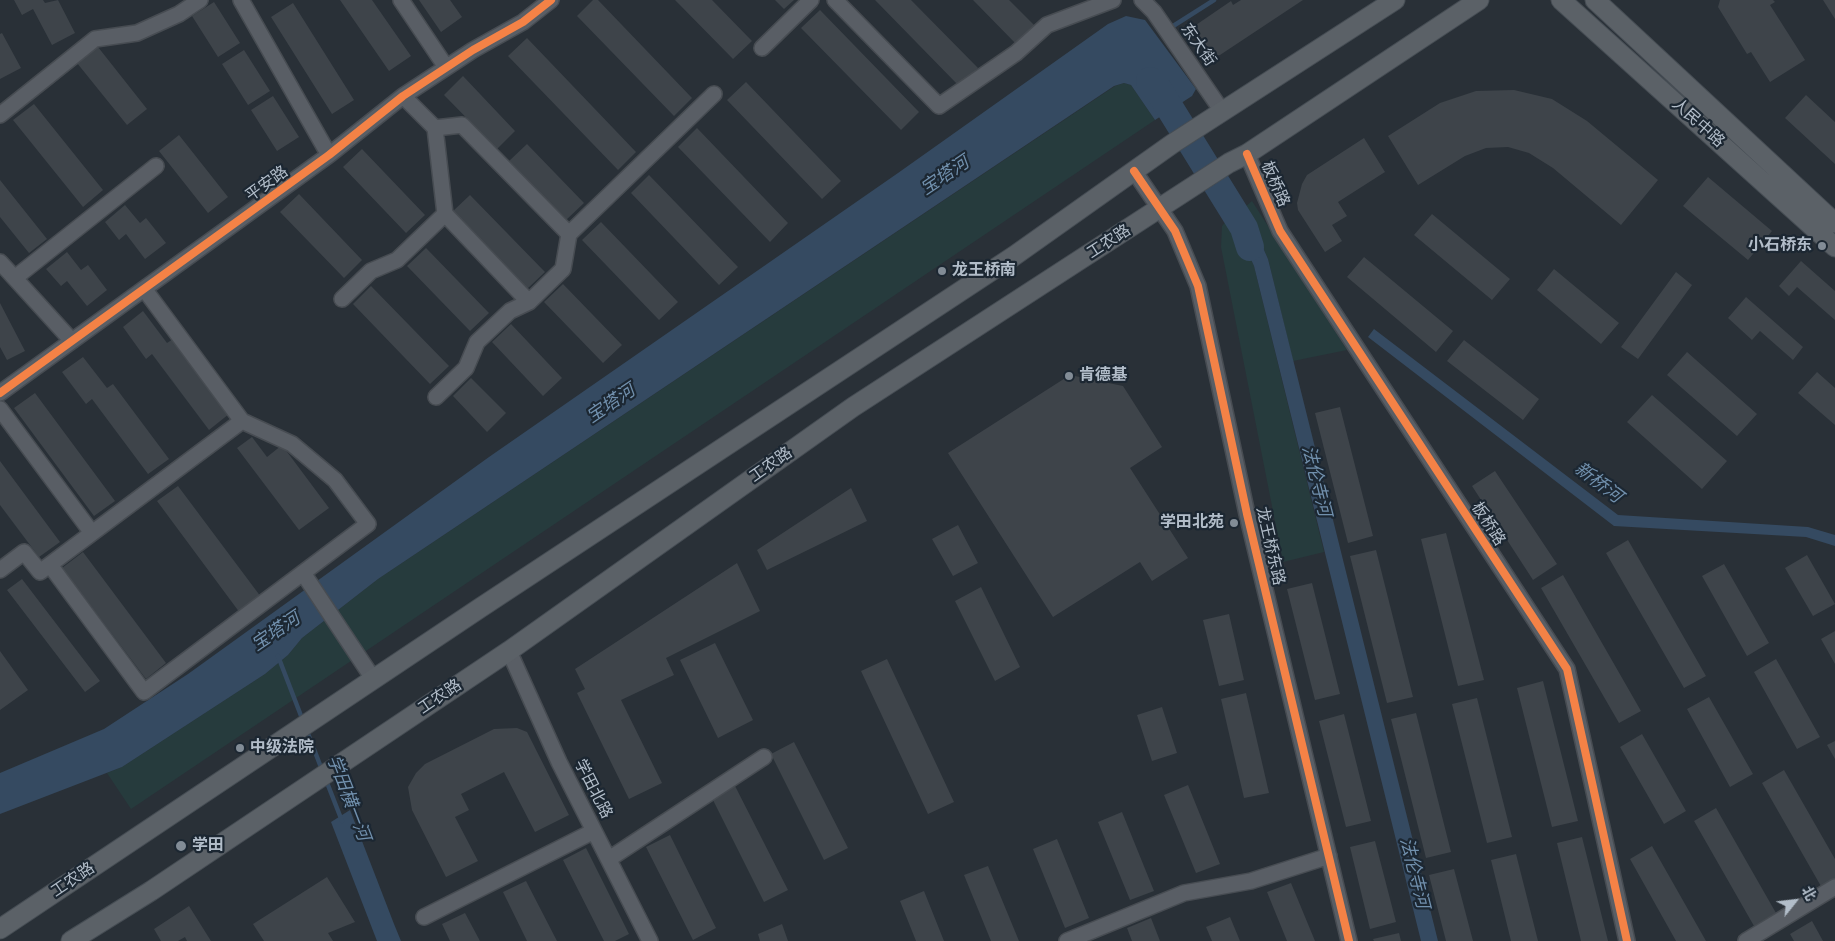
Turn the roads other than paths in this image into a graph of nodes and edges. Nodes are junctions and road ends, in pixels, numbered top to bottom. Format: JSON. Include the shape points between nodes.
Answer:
{"nodes":[{"id":1,"x":200,"y":0,"type":"edge"},
{"id":2,"x":241,"y":0,"type":"edge"},
{"id":3,"x":401,"y":0,"type":"edge"},
{"id":4,"x":551,"y":0,"type":"edge"},
{"id":5,"x":811,"y":0,"type":"edge"},
{"id":6,"x":835,"y":0,"type":"edge"},
{"id":7,"x":1113,"y":0,"type":"edge"},
{"id":8,"x":1142,"y":0,"type":"edge"},
{"id":9,"x":1396,"y":0,"type":"edge"},
{"id":10,"x":1479,"y":0,"type":"edge"},
{"id":11,"x":1561,"y":0,"type":"edge"},
{"id":12,"x":1595,"y":0,"type":"edge"},
{"id":13,"x":762,"y":48,"type":"dead end"},
{"id":14,"x":446,"y":67,"type":"junction"},
{"id":15,"x":714,"y":94,"type":"dead end"},
{"id":16,"x":404,"y":96,"type":"junction"},
{"id":17,"x":0,"y":115,"type":"edge"},
{"id":18,"x":1216,"y":115,"type":"junction"},
{"id":19,"x":435,"y":128,"type":"junction"},
{"id":20,"x":1247,"y":154,"type":"junction"},
{"id":21,"x":329,"y":155,"type":"junction"},
{"id":22,"x":156,"y":166,"type":"dead end"},
{"id":23,"x":1134,"y":171,"type":"junction"},
{"id":24,"x":1161,"y":208,"type":"junction"},
{"id":25,"x":445,"y":214,"type":"junction"},
{"id":26,"x":1835,"y":223,"type":"edge"},
{"id":27,"x":569,"y":234,"type":"junction"},
{"id":28,"x":1835,"y":246,"type":"edge"},
{"id":29,"x":0,"y":262,"type":"edge"},
{"id":30,"x":16,"y":277,"type":"junction"},
{"id":31,"x":144,"y":290,"type":"junction"},
{"id":32,"x":342,"y":299,"type":"dead end"},
{"id":33,"x":529,"y":302,"type":"junction"},
{"id":34,"x":72,"y":341,"type":"junction"},
{"id":35,"x":0,"y":393,"type":"edge"},
{"id":36,"x":436,"y":396,"type":"dead end"},
{"id":37,"x":0,"y":409,"type":"edge"},
{"id":38,"x":242,"y":421,"type":"junction"},
{"id":39,"x":92,"y":533,"type":"junction"},
{"id":40,"x":50,"y":565,"type":"junction"},
{"id":41,"x":0,"y":570,"type":"edge"},
{"id":42,"x":306,"y":576,"type":"junction"},
{"id":43,"x":509,"y":651,"type":"junction"},
{"id":44,"x":374,"y":680,"type":"junction"},
{"id":45,"x":764,"y":757,"type":"dead end"},
{"id":46,"x":594,"y":831,"type":"junction"},
{"id":47,"x":1329,"y":856,"type":"junction"},
{"id":48,"x":608,"y":859,"type":"junction"},
{"id":49,"x":1835,"y":888,"type":"edge"},
{"id":50,"x":424,"y":917,"type":"dead end"},
{"id":51,"x":0,"y":929,"type":"edge"},
{"id":52,"x":71,"y":941,"type":"edge"},
{"id":53,"x":650,"y":941,"type":"edge"},
{"id":54,"x":1067,"y":941,"type":"edge"},
{"id":55,"x":1349,"y":941,"type":"edge"},
{"id":56,"x":1627,"y":941,"type":"edge"},
{"id":57,"x":1746,"y":941,"type":"edge"}],
"edges":[{"from":1,"to":17,"type":"street","via":[[178,14],[137,32],[95,39]]},
{"from":2,"to":21,"type":"street"},
{"from":3,"to":14,"type":"street"},
{"from":4,"to":14,"type":"street","name":"平安路","via":[[523,22]]},
{"from":5,"to":13,"type":"street"},
{"from":6,"to":7,"type":"street","via":[[939,106],[1016,53],[1047,25]]},
{"from":8,"to":18,"type":"street","name":"东大街","via":[[1154,12]]},
{"from":9,"to":18,"type":"main road","name":"工农路"},
{"from":10,"to":20,"type":"main road","name":"工农路"},
{"from":11,"to":28,"type":"main road","name":"人民中路"},
{"from":12,"to":26,"type":"main road","name":"人民中路"},
{"from":14,"to":16,"type":"street","name":"平安路"},
{"from":15,"to":27,"type":"street"},
{"from":16,"to":19,"type":"street"},
{"from":16,"to":21,"type":"street","name":"平安路"},
{"from":18,"to":23,"type":"main road","name":"工农路"},
{"from":19,"to":25,"type":"street"},
{"from":19,"to":27,"type":"street","via":[[462,125]]},
{"from":20,"to":24,"type":"main road","name":"工农路"},
{"from":20,"to":56,"type":"street","name":"板桥路","via":[[1280,231],[1567,669]]},
{"from":21,"to":31,"type":"street","name":"平安路"},
{"from":22,"to":30,"type":"street"},
{"from":23,"to":24,"type":"street","name":"龙王桥东路"},
{"from":23,"to":44,"type":"main road","name":"工农路","via":[[1014,256]]},
{"from":24,"to":43,"type":"main road","name":"工农路","via":[[854,407]]},
{"from":24,"to":47,"type":"street","name":"龙王桥东路","via":[[1175,231],[1198,286],[1247,514]]},
{"from":25,"to":32,"type":"street","via":[[398,260],[371,271]]},
{"from":25,"to":33,"type":"street"},
{"from":27,"to":33,"type":"street","via":[[563,269]]},
{"from":29,"to":30,"type":"street"},
{"from":30,"to":34,"type":"street"},
{"from":31,"to":34,"type":"street","name":"平安路"},
{"from":31,"to":38,"type":"street"},
{"from":33,"to":36,"type":"street","via":[[510,311],[477,342],[466,368]]},
{"from":34,"to":35,"type":"street","name":"平安路"},
{"from":37,"to":39,"type":"street"},
{"from":38,"to":39,"type":"street"},
{"from":38,"to":42,"type":"street","via":[[300,450],[335,480],[368,524]]},
{"from":39,"to":40,"type":"street"},
{"from":40,"to":41,"type":"street","via":[[40,572],[24,552]]},
{"from":40,"to":42,"type":"street","via":[[144,692]]},
{"from":42,"to":44,"type":"street"},
{"from":43,"to":46,"type":"street","name":"学田北路"},
{"from":43,"to":52,"type":"main road","name":"工农路"},
{"from":44,"to":51,"type":"main road","name":"工农路"},
{"from":45,"to":48,"type":"street"},
{"from":46,"to":48,"type":"street","name":"学田北路"},
{"from":46,"to":50,"type":"street"},
{"from":47,"to":54,"type":"street","via":[[1251,881],[1184,893]]},
{"from":47,"to":55,"type":"street","name":"龙王桥东路"},
{"from":48,"to":53,"type":"street","name":"学田北路"},
{"from":49,"to":57,"type":"street"}]}
